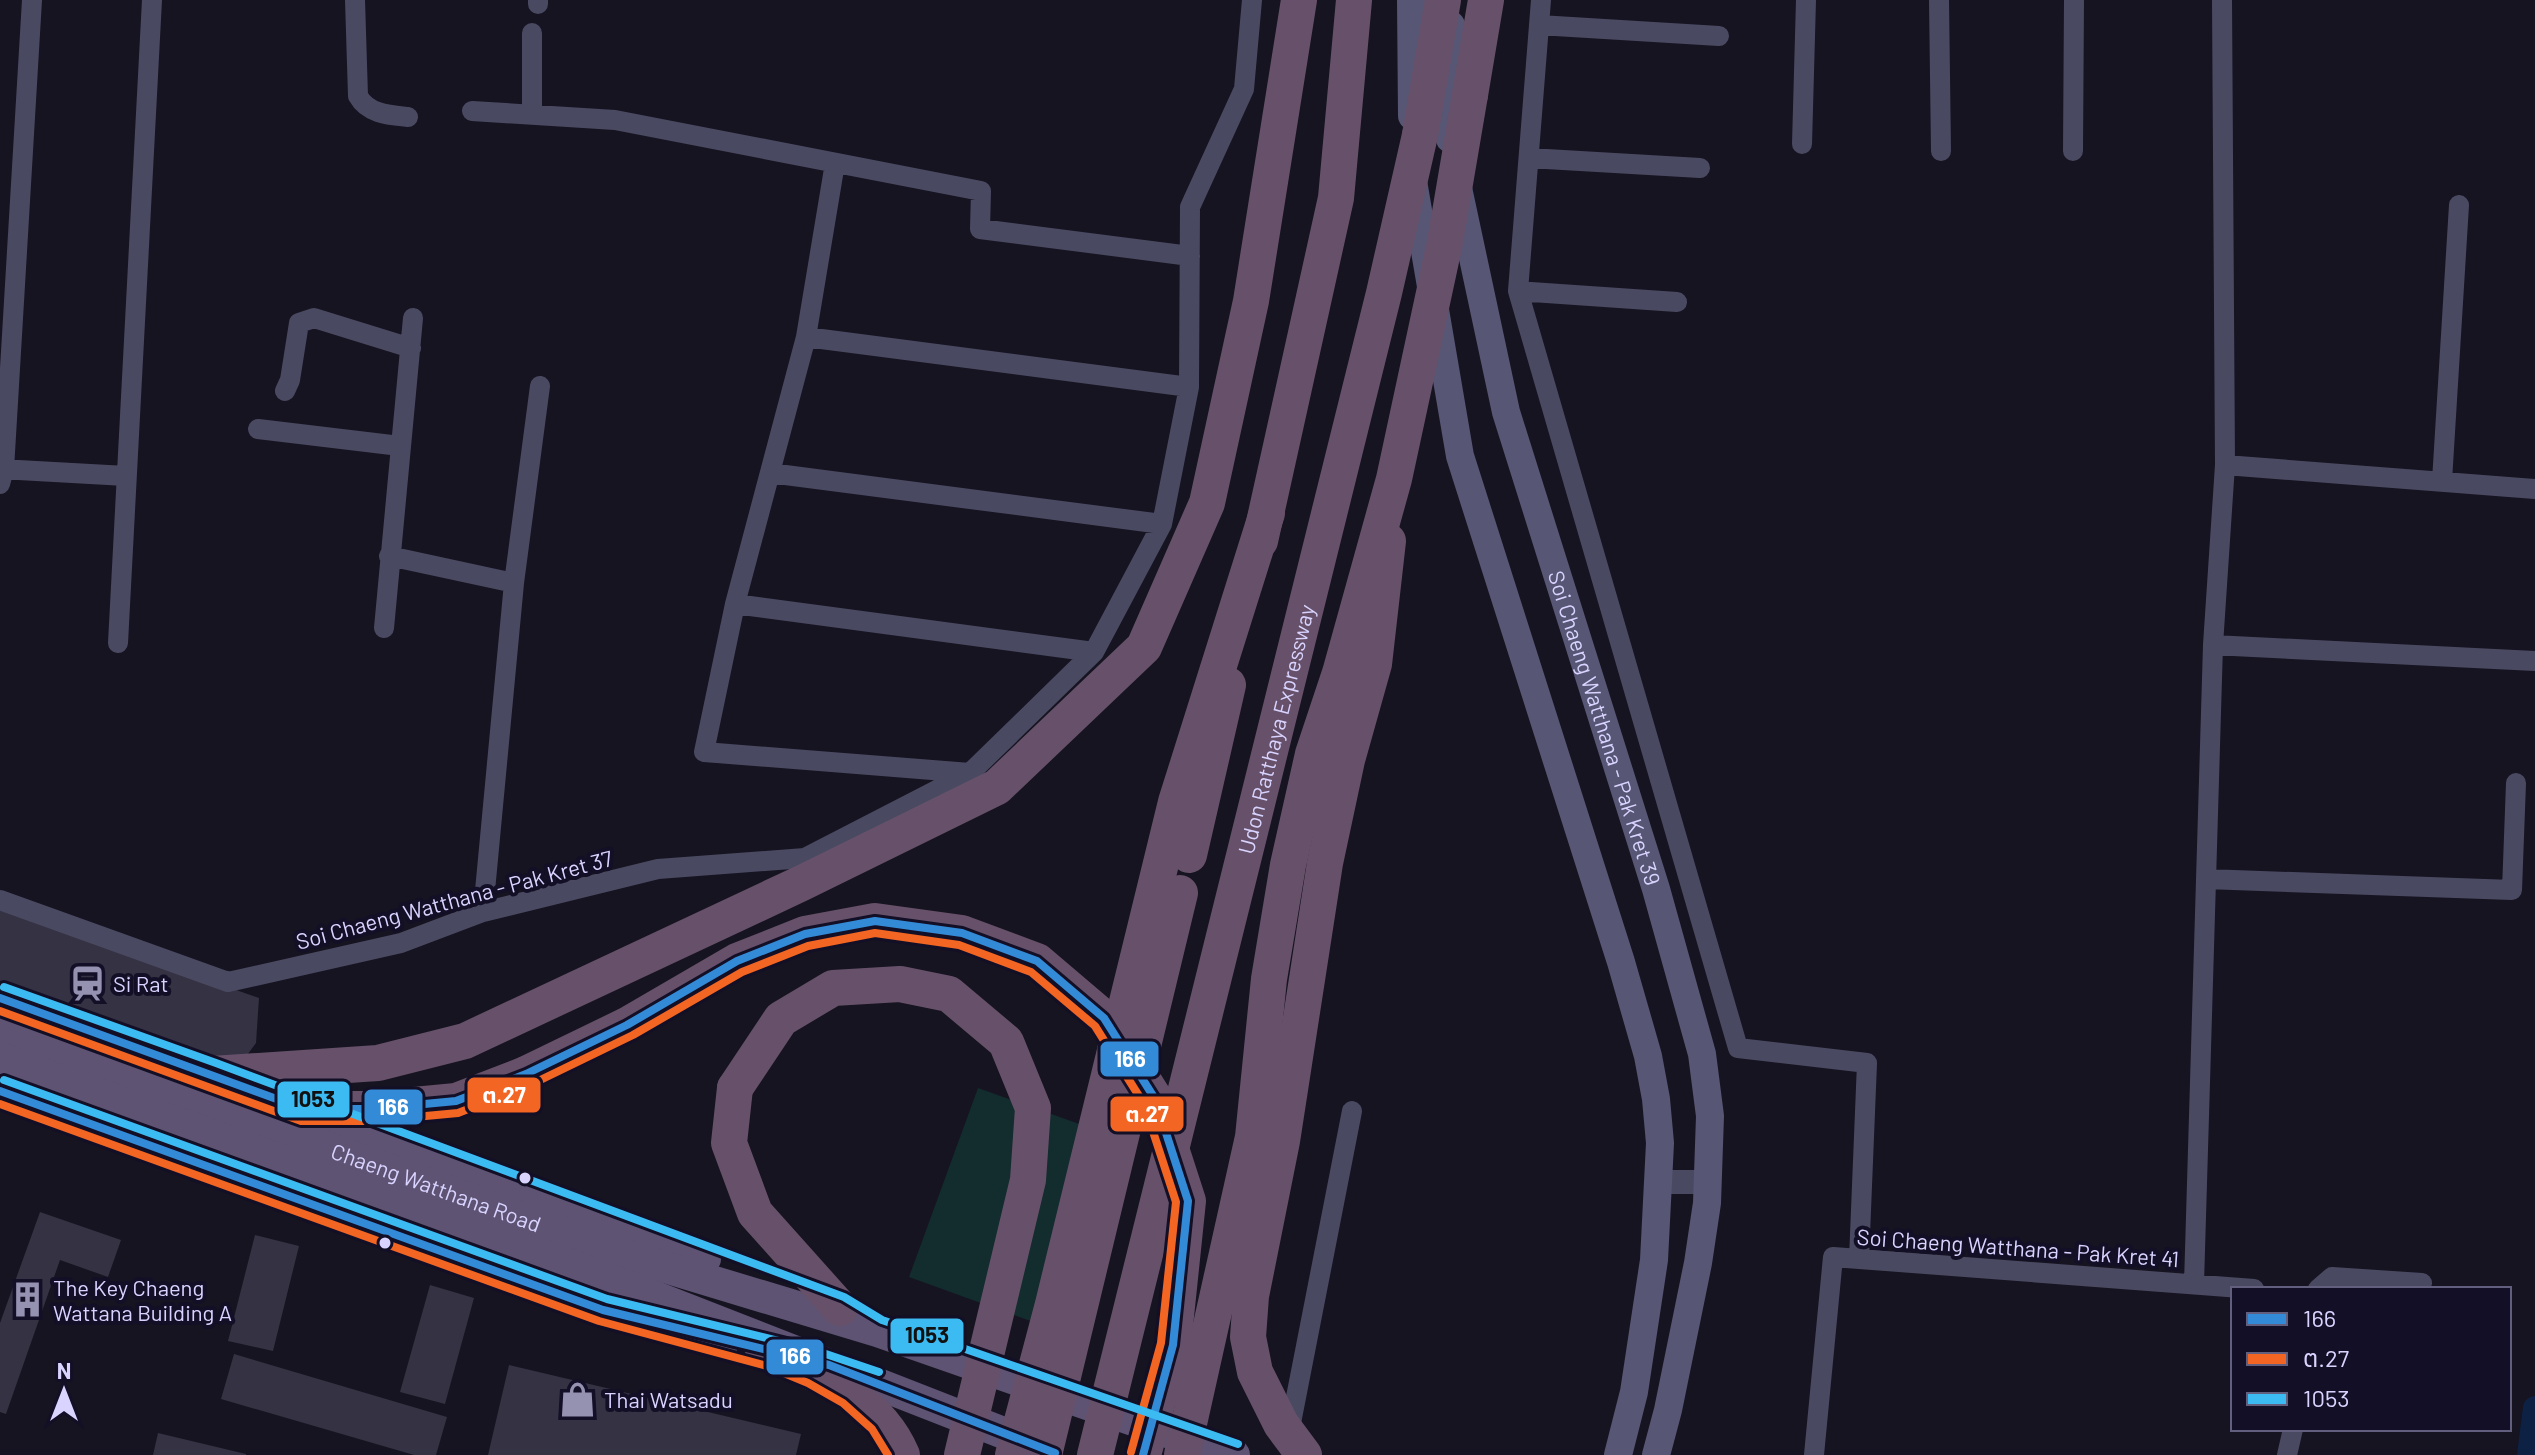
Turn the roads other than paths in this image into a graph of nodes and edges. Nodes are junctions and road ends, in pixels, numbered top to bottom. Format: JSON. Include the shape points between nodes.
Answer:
{"nodes":[{"id":1,"x":32,"y":0,"type":"edge"},
{"id":2,"x":152,"y":0,"type":"edge"},
{"id":3,"x":355,"y":0,"type":"edge"},
{"id":4,"x":1252,"y":0,"type":"edge"},
{"id":5,"x":1299,"y":0,"type":"edge"},
{"id":6,"x":1354,"y":0,"type":"edge"},
{"id":7,"x":1411,"y":0,"type":"edge"},
{"id":8,"x":1443,"y":0,"type":"edge"},
{"id":9,"x":1451,"y":0,"type":"edge"},
{"id":10,"x":1486,"y":0,"type":"edge"},
{"id":11,"x":1541,"y":0,"type":"edge"},
{"id":12,"x":1806,"y":0,"type":"edge"},
{"id":13,"x":1939,"y":0,"type":"edge"},
{"id":14,"x":2074,"y":0,"type":"edge"},
{"id":15,"x":2222,"y":0,"type":"edge"},
{"id":16,"x":1539,"y":25,"type":"junction"},
{"id":17,"x":532,"y":33,"type":"dead end"},
{"id":18,"x":1719,"y":36,"type":"dead end"},
{"id":19,"x":472,"y":111,"type":"dead end"},
{"id":20,"x":532,"y":115,"type":"junction"},
{"id":21,"x":408,"y":117,"type":"dead end"},
{"id":22,"x":1802,"y":144,"type":"dead end"},
{"id":23,"x":1941,"y":151,"type":"dead end"},
{"id":24,"x":2073,"y":151,"type":"dead end"},
{"id":25,"x":1529,"y":158,"type":"junction"},
{"id":26,"x":835,"y":163,"type":"junction"},
{"id":27,"x":1700,"y":168,"type":"dead end"},
{"id":28,"x":2459,"y":205,"type":"dead end"},
{"id":29,"x":1190,"y":256,"type":"junction"},
{"id":30,"x":1518,"y":291,"type":"junction"},
{"id":31,"x":1677,"y":302,"type":"dead end"},
{"id":32,"x":413,"y":318,"type":"dead end"},
{"id":33,"x":806,"y":337,"type":"junction"},
{"id":34,"x":411,"y":348,"type":"junction"},
{"id":35,"x":540,"y":386,"type":"dead end"},
{"id":36,"x":1189,"y":387,"type":"junction"},
{"id":37,"x":285,"y":391,"type":"dead end"},
{"id":38,"x":258,"y":429,"type":"dead end"},
{"id":39,"x":400,"y":446,"type":"junction"},
{"id":40,"x":2225,"y":465,"type":"junction"},
{"id":41,"x":770,"y":473,"type":"junction"},
{"id":42,"x":1,"y":474,"type":"edge"},
{"id":43,"x":126,"y":476,"type":"junction"},
{"id":44,"x":1394,"y":479,"type":"junction"},
{"id":45,"x":2442,"y":481,"type":"junction"},
{"id":46,"x":2535,"y":489,"type":"edge"},
{"id":47,"x":1267,"y":513,"type":"junction"},
{"id":48,"x":1162,"y":524,"type":"junction"},
{"id":49,"x":389,"y":556,"type":"junction"},
{"id":50,"x":514,"y":583,"type":"junction"},
{"id":51,"x":735,"y":604,"type":"junction"},
{"id":52,"x":384,"y":628,"type":"dead end"},
{"id":53,"x":118,"y":643,"type":"dead end"},
{"id":54,"x":2213,"y":645,"type":"junction"},
{"id":55,"x":1094,"y":652,"type":"junction"},
{"id":56,"x":2535,"y":661,"type":"edge"},
{"id":57,"x":970,"y":773,"type":"junction"},
{"id":58,"x":2516,"y":783,"type":"dead end"},
{"id":59,"x":2206,"y":879,"type":"junction"},
{"id":60,"x":0,"y":900,"type":"edge"},
{"id":61,"x":483,"y":912,"type":"junction"},
{"id":62,"x":0,"y":998,"type":"edge"},
{"id":63,"x":0,"y":1029,"type":"edge"},
{"id":64,"x":0,"y":1058,"type":"edge"},
{"id":65,"x":212,"y":1074,"type":"junction"},
{"id":66,"x":0,"y":1091,"type":"edge"},
{"id":67,"x":304,"y":1109,"type":"junction"},
{"id":68,"x":1352,"y":1111,"type":"dead end"},
{"id":69,"x":222,"y":1124,"type":"junction"},
{"id":70,"x":1659,"y":1182,"type":"junction"},
{"id":71,"x":1708,"y":1182,"type":"junction"},
{"id":72,"x":1859,"y":1259,"type":"junction"},
{"id":73,"x":2422,"y":1283,"type":"dead end"},
{"id":74,"x":2194,"y":1284,"type":"junction"},
{"id":75,"x":2231,"y":1287,"type":"edge"},
{"id":76,"x":2320,"y":1287,"type":"edge"},
{"id":77,"x":840,"y":1308,"type":"junction"},
{"id":78,"x":877,"y":1331,"type":"junction"},
{"id":79,"x":763,"y":1350,"type":"junction"},
{"id":80,"x":829,"y":1365,"type":"junction"},
{"id":81,"x":2293,"y":1431,"type":"edge"},
{"id":82,"x":1296,"y":1445,"type":"edge"},
{"id":83,"x":1054,"y":1454,"type":"edge"},
{"id":84,"x":902,"y":1455,"type":"edge"},
{"id":85,"x":962,"y":1455,"type":"edge"},
{"id":86,"x":1013,"y":1455,"type":"edge"},
{"id":87,"x":1095,"y":1455,"type":"edge"},
{"id":88,"x":1143,"y":1455,"type":"edge"},
{"id":89,"x":1182,"y":1455,"type":"edge"},
{"id":90,"x":1234,"y":1455,"type":"edge"},
{"id":91,"x":1618,"y":1455,"type":"edge"},
{"id":92,"x":1656,"y":1455,"type":"edge"},
{"id":93,"x":1814,"y":1455,"type":"edge"},
{"id":94,"x":2287,"y":1455,"type":"edge"}],
"edges":[{"from":1,"to":42,"type":"street"},
{"from":2,"to":43,"type":"street"},
{"from":3,"to":21,"type":"street","via":[[358,96],[374,110]]},
{"from":4,"to":29,"type":"street","name":"Soi Chaeng Watthana - Pak Kret 37","via":[[1244,89],[1190,207]]},
{"from":5,"to":65,"type":"highway","via":[[1251,301],[1207,503],[1144,647],[997,787],[465,1041],[378,1063]]},
{"from":6,"to":47,"type":"highway","via":[[1336,198]]},
{"from":7,"to":70,"type":"main road","via":[[1412,175],[1460,456],[1644,1042],[1656,1099]]},
{"from":8,"to":87,"type":"highway","name":"Udon Ratthaya Expressway","bridge":true,"via":[[1420,135],[1384,293]]},
{"from":9,"to":71,"type":"main road","name":"Soi Chaeng Watthana - Pak Kret 39","via":[[1450,150],[1506,412],[1656,889],[1702,1054],[1710,1116]]},
{"from":10,"to":44,"type":"highway","bridge":true,"via":[[1445,242]]},
{"from":11,"to":16,"type":"street"},
{"from":12,"to":22,"type":"street"},
{"from":13,"to":23,"type":"street"},
{"from":14,"to":24,"type":"street"},
{"from":15,"to":40,"type":"street"},
{"from":16,"to":18,"type":"street"},
{"from":16,"to":25,"type":"street"},
{"from":17,"to":20,"type":"street"},
{"from":19,"to":20,"type":"street"},
{"from":20,"to":26,"type":"street","via":[[615,120]]},
{"from":25,"to":27,"type":"street"},
{"from":25,"to":30,"type":"street"},
{"from":26,"to":29,"type":"street","via":[[981,191],[980,229]]},
{"from":26,"to":33,"type":"street"},
{"from":28,"to":45,"type":"street"},
{"from":29,"to":36,"type":"street","name":"Soi Chaeng Watthana - Pak Kret 37"},
{"from":30,"to":31,"type":"street"},
{"from":30,"to":72,"type":"street","via":[[1738,1048],[1867,1063]]},
{"from":32,"to":34,"type":"street"},
{"from":33,"to":36,"type":"street"},
{"from":33,"to":41,"type":"street"},
{"from":34,"to":37,"type":"street","via":[[306,319],[299,323]]},
{"from":34,"to":39,"type":"street"},
{"from":35,"to":50,"type":"street"},
{"from":36,"to":48,"type":"street","name":"Soi Chaeng Watthana - Pak Kret 37"},
{"from":38,"to":39,"type":"street"},
{"from":39,"to":49,"type":"street"},
{"from":40,"to":45,"type":"street"},
{"from":40,"to":54,"type":"street"},
{"from":41,"to":48,"type":"street"},
{"from":41,"to":51,"type":"street"},
{"from":42,"to":43,"type":"street"},
{"from":43,"to":53,"type":"street"},
{"from":44,"to":82,"type":"highway","bridge":true,"via":[[1374,664],[1325,863],[1282,1141],[1251,1296],[1248,1337],[1255,1372]]},
{"from":44,"to":89,"type":"highway","bridge":true,"via":[[1313,754],[1288,865],[1269,979],[1253,1137]]},
{"from":45,"to":46,"type":"street"},
{"from":47,"to":83,"type":"highway","bridge":true},
{"from":47,"to":86,"type":"highway","bridge":true,"via":[[1176,802]]},
{"from":48,"to":55,"type":"street","name":"Soi Chaeng Watthana - Pak Kret 37"},
{"from":49,"to":50,"type":"street"},
{"from":49,"to":52,"type":"street"},
{"from":50,"to":61,"type":"street"},
{"from":51,"to":55,"type":"street"},
{"from":51,"to":57,"type":"street","via":[[704,752]]},
{"from":54,"to":56,"type":"street"},
{"from":54,"to":59,"type":"street"},
{"from":55,"to":57,"type":"street","name":"Soi Chaeng Watthana - Pak Kret 37"},
{"from":57,"to":61,"type":"street","name":"Soi Chaeng Watthana - Pak Kret 37","via":[[805,858],[658,869]]},
{"from":58,"to":59,"type":"street","via":[[2512,890]]},
{"from":59,"to":74,"type":"street"},
{"from":60,"to":61,"type":"street","name":"Soi Chaeng Watthana - Pak Kret 37","via":[[228,982],[401,943]]},
{"from":62,"to":65,"type":"main road","name":"Chaeng Watthana Road"},
{"from":63,"to":69,"type":"main road","name":"Chaeng Watthana Road"},
{"from":64,"to":69,"type":"main road","name":"Chaeng Watthana Road"},
{"from":65,"to":67,"type":"main road","name":"Chaeng Watthana Road"},
{"from":66,"to":79,"type":"main road","name":"Chaeng Watthana Road","via":[[603,1310]]},
{"from":67,"to":77,"type":"main road","name":"Chaeng Watthana Road"},
{"from":67,"to":88,"type":"highway","bridge":true,"via":[[456,1101],[526,1074],[627,1025],[737,961],[805,934],[875,921],[962,933],[1037,961],[1104,1018],[1119,1041],[1155,1099],[1188,1201],[1173,1345]]},
{"from":68,"to":82,"type":"street"},
{"from":69,"to":78,"type":"main road","name":"Chaeng Watthana Road"},
{"from":69,"to":80,"type":"main road","name":"Chaeng Watthana Road"},
{"from":70,"to":71,"type":"street"},
{"from":70,"to":91,"type":"main road","via":[[1654,1260],[1634,1392]]},
{"from":71,"to":92,"type":"main road","name":"Soi Chaeng Watthana - Pak Kret 39","via":[[1698,1263]]},
{"from":72,"to":74,"type":"street","name":"Soi Chaeng Watthana - Pak Kret 41"},
{"from":72,"to":93,"type":"street","name":"Soi Chaeng Watthana - Pak Kret 41","via":[[1833,1257]]},
{"from":73,"to":76,"type":"street","via":[[2332,1277]]},
{"from":74,"to":75,"type":"street","name":"Soi Chaeng Watthana - Pak Kret 41"},
{"from":77,"to":78,"type":"main road","name":"Chaeng Watthana Road"},
{"from":77,"to":85,"type":"highway","bridge":true,"via":[[755,1213],[729,1143],[735,1088],[781,1019],[833,988],[900,984],[949,994],[1006,1042],[1033,1108],[1028,1180]]},
{"from":78,"to":90,"type":"main road","name":"Chaeng Watthana Road"},
{"from":79,"to":80,"type":"main road","name":"Chaeng Watthana Road"},
{"from":79,"to":84,"type":"highway","via":[[859,1398]]},
{"from":80,"to":83,"type":"main road","name":"Chaeng Watthana Road"},
{"from":81,"to":94,"type":"street"}]}
